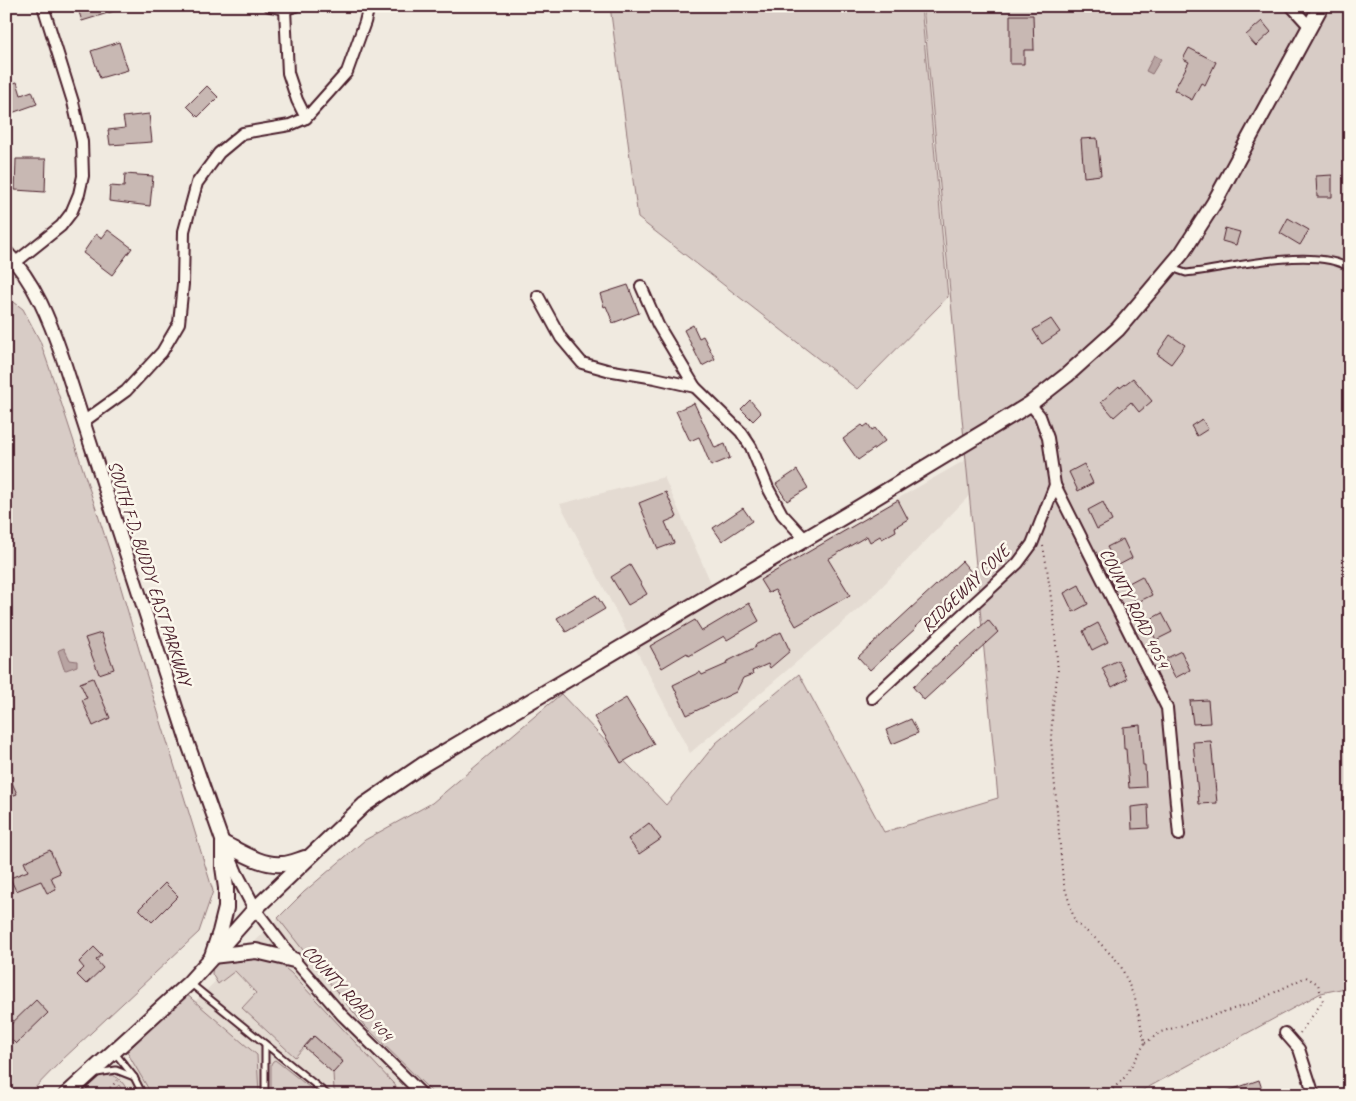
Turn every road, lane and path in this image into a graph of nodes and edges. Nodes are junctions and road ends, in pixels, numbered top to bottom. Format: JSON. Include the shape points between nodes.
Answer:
{"nodes":[{"id":1,"x":43,"y":6,"type":"edge"},
{"id":2,"x":270,"y":6,"type":"edge"},
{"id":3,"x":296,"y":6,"type":"edge"},
{"id":4,"x":369,"y":6,"type":"edge"},
{"id":5,"x":1291,"y":6,"type":"edge"},
{"id":6,"x":1321,"y":6,"type":"edge"},
{"id":7,"x":285,"y":9,"type":"junction"},
{"id":8,"x":1310,"y":27,"type":"junction"},
{"id":9,"x":306,"y":118,"type":"junction"},
{"id":10,"x":6,"y":252,"type":"edge"},
{"id":11,"x":16,"y":262,"type":"junction"},
{"id":12,"x":1170,"y":268,"type":"junction"},
{"id":13,"x":1350,"y":268,"type":"edge"},
{"id":14,"x":641,"y":286,"type":"dead end"},
{"id":15,"x":538,"y":296,"type":"dead end"},
{"id":16,"x":695,"y":387,"type":"junction"},
{"id":17,"x":1030,"y":404,"type":"junction"},
{"id":18,"x":83,"y":422,"type":"junction"},
{"id":19,"x":1055,"y":485,"type":"junction"},
{"id":20,"x":1039,"y":526,"type":"junction"},
{"id":21,"x":805,"y":539,"type":"junction"},
{"id":22,"x":872,"y":698,"type":"dead end"},
{"id":23,"x":1179,"y":835,"type":"dead end"},
{"id":24,"x":223,"y":843,"type":"junction"},
{"id":25,"x":310,"y":857,"type":"junction"},
{"id":26,"x":255,"y":909,"type":"junction"},
{"id":27,"x":212,"y":956,"type":"junction"},
{"id":28,"x":294,"y":960,"type":"junction"},
{"id":29,"x":190,"y":983,"type":"junction"},
{"id":30,"x":1285,"y":1033,"type":"dead end"},
{"id":31,"x":1293,"y":1042,"type":"junction"},
{"id":32,"x":1145,"y":1043,"type":"junction"},
{"id":33,"x":265,"y":1044,"type":"junction"},
{"id":34,"x":114,"y":1050,"type":"junction"},
{"id":35,"x":134,"y":1077,"type":"junction"},
{"id":36,"x":119,"y":1080,"type":"dead end"},
{"id":37,"x":79,"y":1082,"type":"junction"},
{"id":38,"x":66,"y":1095,"type":"edge"},
{"id":39,"x":103,"y":1095,"type":"edge"},
{"id":40,"x":143,"y":1095,"type":"edge"},
{"id":41,"x":265,"y":1095,"type":"edge"},
{"id":42,"x":328,"y":1095,"type":"edge"},
{"id":43,"x":423,"y":1095,"type":"edge"},
{"id":44,"x":1107,"y":1095,"type":"edge"},
{"id":45,"x":1314,"y":1095,"type":"edge"}],
"edges":[{"from":1,"to":11,"type":"street","via":[[73,102],[82,142],[83,176],[79,194],[61,226]]},
{"from":2,"to":7,"type":"street"},
{"from":3,"to":7,"type":"street"},
{"from":4,"to":9,"type":"street","via":[[347,72]]},
{"from":5,"to":8,"type":"street"},
{"from":6,"to":8,"type":"main road"},
{"from":7,"to":9,"type":"street","via":[[288,73]]},
{"from":8,"to":12,"type":"main road","via":[[1214,203]]},
{"from":9,"to":18,"type":"street","via":[[290,125],[243,133],[219,153],[197,183],[184,231],[179,322],[162,352],[126,391]]},
{"from":10,"to":11,"type":"street","name":"SOUTH F.D. BUDDY EAST PARKWAY"},
{"from":11,"to":18,"type":"street","name":"SOUTH F.D. BUDDY EAST PARKWAY","via":[[50,322]]},
{"from":12,"to":13,"type":"lane","via":[[1186,273],[1290,258],[1322,258]]},
{"from":12,"to":17,"type":"main road","via":[[1118,329]]},
{"from":14,"to":16,"type":"street","via":[[658,325]]},
{"from":15,"to":16,"type":"street","via":[[561,338],[582,363]]},
{"from":16,"to":21,"type":"street","via":[[741,432],[782,514]]},
{"from":17,"to":19,"type":"street","name":"COUNTY ROAD 4054","via":[[1040,416],[1048,438]]},
{"from":17,"to":21,"type":"main road"},
{"from":18,"to":24,"type":"street","name":"SOUTH F.D. BUDDY EAST PARKWAY"},
{"from":19,"to":20,"type":"street","name":"RIDGEWAY COVE"},
{"from":19,"to":23,"type":"street","name":"COUNTY ROAD 4054","via":[[1166,708]]},
{"from":20,"to":22,"type":"street","name":"RIDGEWAY COVE","via":[[1032,544],[1018,563]]},
{"from":20,"to":32,"type":"path","via":[[1049,576],[1057,655],[1051,740],[1063,881],[1075,922],[1120,964],[1135,999]]},
{"from":21,"to":25,"type":"main road","via":[[424,764],[364,805]]},
{"from":24,"to":25,"type":"main road","via":[[270,864]]},
{"from":24,"to":26,"type":"street","name":"SOUTH F.D. BUDDY EAST PARKWAY"},
{"from":24,"to":27,"type":"main road","via":[[226,908]]},
{"from":25,"to":26,"type":"main road"},
{"from":26,"to":27,"type":"main road"},
{"from":26,"to":28,"type":"street","name":"COUNTY ROAD 404"},
{"from":27,"to":28,"type":"main road","via":[[256,951]]},
{"from":27,"to":29,"type":"main road"},
{"from":28,"to":43,"type":"street","name":"COUNTY ROAD 404","via":[[342,1015]]},
{"from":29,"to":33,"type":"lane"},
{"from":29,"to":34,"type":"main road"},
{"from":30,"to":31,"type":"street"},
{"from":31,"to":32,"type":"path","via":[[1322,1001],[1318,984],[1306,978],[1254,1002],[1161,1032]]},
{"from":31,"to":45,"type":"street","via":[[1299,1049]]},
{"from":32,"to":44,"type":"path","via":[[1125,1077]]},
{"from":33,"to":41,"type":"lane"},
{"from":33,"to":42,"type":"lane"},
{"from":34,"to":35,"type":"lane"},
{"from":34,"to":37,"type":"main road"},
{"from":35,"to":37,"type":"lane","via":[[116,1070],[99,1071]]},
{"from":35,"to":40,"type":"lane"},
{"from":36,"to":39,"type":"path"},
{"from":37,"to":38,"type":"main road"}]}
